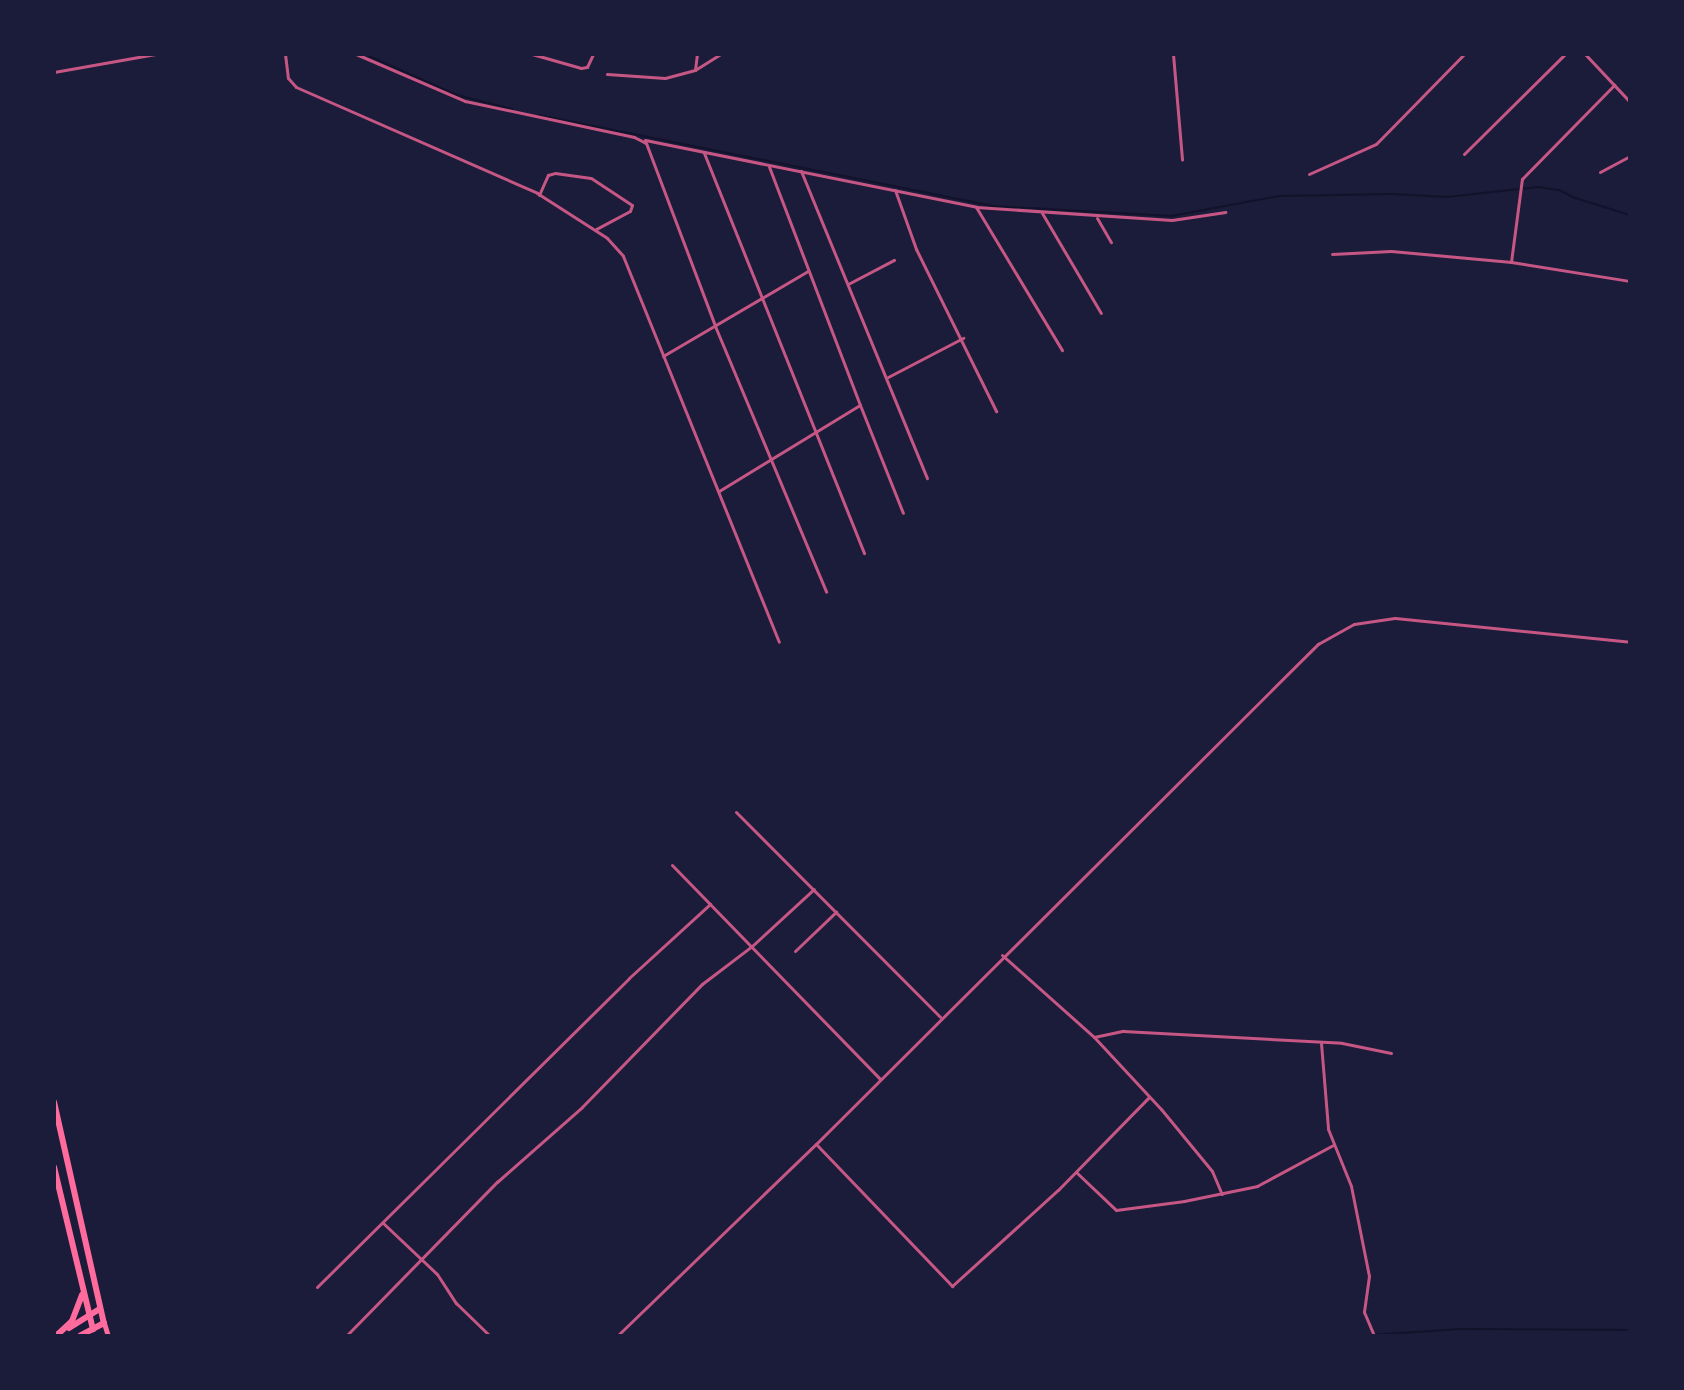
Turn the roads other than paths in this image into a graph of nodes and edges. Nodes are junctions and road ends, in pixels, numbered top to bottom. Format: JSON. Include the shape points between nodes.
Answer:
{"nodes":[{"id":1,"x":155,"y":54,"type":"edge"},
{"id":2,"x":243,"y":54,"type":"edge"},
{"id":3,"x":283,"y":54,"type":"edge"},
{"id":4,"x":356,"y":54,"type":"edge"},
{"id":5,"x":532,"y":54,"type":"edge"},
{"id":6,"x":593,"y":54,"type":"edge"},
{"id":7,"x":697,"y":54,"type":"edge"},
{"id":8,"x":721,"y":54,"type":"edge"},
{"id":9,"x":928,"y":54,"type":"edge"},
{"id":10,"x":983,"y":54,"type":"edge"},
{"id":11,"x":1173,"y":54,"type":"edge"},
{"id":12,"x":1464,"y":54,"type":"edge"},
{"id":13,"x":1565,"y":54,"type":"edge"},
{"id":14,"x":1585,"y":54,"type":"edge"},
{"id":15,"x":695,"y":70,"type":"junction"},
{"id":16,"x":54,"y":72,"type":"edge"},
{"id":17,"x":607,"y":74,"type":"dead end"},
{"id":18,"x":1614,"y":85,"type":"junction"},
{"id":19,"x":1630,"y":90,"type":"edge"},
{"id":20,"x":1624,"y":95,"type":"junction"},
{"id":21,"x":1630,"y":102,"type":"edge"},
{"id":22,"x":642,"y":139,"type":"junction"},
{"id":23,"x":704,"y":153,"type":"junction"},
{"id":24,"x":1464,"y":154,"type":"dead end"},
{"id":25,"x":1630,"y":156,"type":"edge"},
{"id":26,"x":1182,"y":160,"type":"dead end"},
{"id":27,"x":768,"y":165,"type":"junction"},
{"id":28,"x":801,"y":171,"type":"junction"},
{"id":29,"x":1600,"y":172,"type":"dead end"},
{"id":30,"x":1309,"y":174,"type":"dead end"},
{"id":31,"x":895,"y":190,"type":"junction"},
{"id":32,"x":539,"y":195,"type":"junction"},
{"id":33,"x":976,"y":207,"type":"junction"},
{"id":34,"x":1041,"y":212,"type":"junction"},
{"id":35,"x":1225,"y":212,"type":"dead end"},
{"id":36,"x":1096,"y":217,"type":"junction"},
{"id":37,"x":594,"y":230,"type":"junction"},
{"id":38,"x":1111,"y":242,"type":"dead end"},
{"id":39,"x":1332,"y":254,"type":"dead end"},
{"id":40,"x":894,"y":260,"type":"dead end"},
{"id":41,"x":1511,"y":262,"type":"junction"},
{"id":42,"x":808,"y":271,"type":"junction"},
{"id":43,"x":1630,"y":281,"type":"edge"},
{"id":44,"x":847,"y":284,"type":"junction"},
{"id":45,"x":760,"y":299,"type":"junction"},
{"id":46,"x":1101,"y":313,"type":"dead end"},
{"id":47,"x":715,"y":326,"type":"junction"},
{"id":48,"x":963,"y":338,"type":"junction"},
{"id":49,"x":1062,"y":350,"type":"dead end"},
{"id":50,"x":663,"y":356,"type":"junction"},
{"id":51,"x":887,"y":378,"type":"junction"},
{"id":52,"x":860,"y":405,"type":"junction"},
{"id":53,"x":996,"y":411,"type":"dead end"},
{"id":54,"x":816,"y":432,"type":"junction"},
{"id":55,"x":770,"y":460,"type":"junction"},
{"id":56,"x":927,"y":478,"type":"dead end"},
{"id":57,"x":719,"y":491,"type":"junction"},
{"id":58,"x":903,"y":513,"type":"dead end"},
{"id":59,"x":864,"y":553,"type":"dead end"},
{"id":60,"x":826,"y":592,"type":"dead end"},
{"id":61,"x":779,"y":642,"type":"dead end"},
{"id":62,"x":1630,"y":642,"type":"edge"},
{"id":63,"x":736,"y":812,"type":"dead end"},
{"id":64,"x":672,"y":865,"type":"dead end"},
{"id":65,"x":814,"y":889,"type":"junction"},
{"id":66,"x":710,"y":904,"type":"junction"},
{"id":67,"x":836,"y":912,"type":"junction"},
{"id":68,"x":752,"y":946,"type":"junction"},
{"id":69,"x":795,"y":951,"type":"dead end"},
{"id":70,"x":1002,"y":955,"type":"junction"},
{"id":71,"x":940,"y":1017,"type":"junction"},
{"id":72,"x":1094,"y":1037,"type":"junction"},
{"id":73,"x":1321,"y":1043,"type":"junction"},
{"id":74,"x":1391,"y":1053,"type":"dead end"},
{"id":75,"x":880,"y":1079,"type":"junction"},
{"id":76,"x":1149,"y":1097,"type":"junction"},
{"id":77,"x":54,"y":1102,"type":"edge"},
{"id":78,"x":816,"y":1144,"type":"junction"},
{"id":79,"x":1333,"y":1145,"type":"junction"},
{"id":80,"x":54,"y":1167,"type":"edge"},
{"id":81,"x":1076,"y":1172,"type":"junction"},
{"id":82,"x":1222,"y":1194,"type":"junction"},
{"id":83,"x":383,"y":1223,"type":"junction"},
{"id":84,"x":422,"y":1260,"type":"junction"},
{"id":85,"x":317,"y":1287,"type":"dead end"},
{"id":86,"x":83,"y":1291,"type":"junction"},
{"id":87,"x":100,"y":1309,"type":"junction"},
{"id":88,"x":88,"y":1314,"type":"junction"},
{"id":89,"x":104,"y":1323,"type":"junction"},
{"id":90,"x":94,"y":1332,"type":"edge"},
{"id":91,"x":56,"y":1336,"type":"edge"},
{"id":92,"x":80,"y":1336,"type":"edge"},
{"id":93,"x":108,"y":1336,"type":"edge"},
{"id":94,"x":346,"y":1336,"type":"edge"},
{"id":95,"x":490,"y":1336,"type":"edge"},
{"id":96,"x":617,"y":1336,"type":"edge"},
{"id":97,"x":1374,"y":1336,"type":"edge"}],
"edges":[{"from":1,"to":16,"type":"street"},
{"from":2,"to":3,"type":"street"},
{"from":3,"to":32,"type":"street","via":[[288,78],[296,87]]},
{"from":4,"to":22,"type":"street","via":[[465,101]]},
{"from":5,"to":6,"type":"street","via":[[581,68]]},
{"from":7,"to":15,"type":"street"},
{"from":8,"to":15,"type":"street"},
{"from":9,"to":10,"type":"street"},
{"from":11,"to":26,"type":"street"},
{"from":12,"to":30,"type":"street","via":[[1376,144]]},
{"from":13,"to":24,"type":"street"},
{"from":14,"to":18,"type":"street"},
{"from":15,"to":17,"type":"street","via":[[643,79]]},
{"from":18,"to":20,"type":"street"},
{"from":18,"to":41,"type":"street","via":[[1522,179]]},
{"from":19,"to":20,"type":"street"},
{"from":20,"to":21,"type":"street"},
{"from":22,"to":23,"type":"street"},
{"from":22,"to":47,"type":"street"},
{"from":23,"to":27,"type":"street"},
{"from":23,"to":45,"type":"street"},
{"from":25,"to":29,"type":"street"},
{"from":27,"to":28,"type":"street"},
{"from":27,"to":42,"type":"street"},
{"from":28,"to":31,"type":"street"},
{"from":28,"to":44,"type":"street"},
{"from":31,"to":33,"type":"street"},
{"from":31,"to":48,"type":"street","via":[[916,249]]},
{"from":32,"to":37,"type":"street"},
{"from":32,"to":37,"type":"street","via":[[552,173],[591,178],[632,205]]},
{"from":33,"to":34,"type":"street"},
{"from":33,"to":49,"type":"street"},
{"from":34,"to":36,"type":"street"},
{"from":34,"to":46,"type":"street"},
{"from":35,"to":36,"type":"street","via":[[1172,220]]},
{"from":36,"to":38,"type":"street"},
{"from":37,"to":50,"type":"street","via":[[623,256]]},
{"from":39,"to":41,"type":"street","via":[[1391,251]]},
{"from":40,"to":44,"type":"street"},
{"from":41,"to":43,"type":"street"},
{"from":42,"to":45,"type":"street"},
{"from":42,"to":52,"type":"street"},
{"from":44,"to":51,"type":"street"},
{"from":45,"to":47,"type":"street"},
{"from":45,"to":54,"type":"street"},
{"from":47,"to":50,"type":"street"},
{"from":47,"to":55,"type":"street"},
{"from":48,"to":51,"type":"street"},
{"from":48,"to":53,"type":"street"},
{"from":50,"to":57,"type":"street"},
{"from":51,"to":56,"type":"street"},
{"from":52,"to":54,"type":"street"},
{"from":52,"to":58,"type":"street"},
{"from":54,"to":55,"type":"street"},
{"from":54,"to":59,"type":"street"},
{"from":55,"to":57,"type":"street"},
{"from":55,"to":60,"type":"street"},
{"from":57,"to":61,"type":"street"},
{"from":62,"to":70,"type":"street","via":[[1395,618],[1354,624],[1299,659]]},
{"from":63,"to":65,"type":"street"},
{"from":64,"to":66,"type":"street"},
{"from":65,"to":67,"type":"street"},
{"from":65,"to":68,"type":"street"},
{"from":66,"to":68,"type":"street"},
{"from":66,"to":83,"type":"street"},
{"from":67,"to":69,"type":"street"},
{"from":67,"to":71,"type":"street"},
{"from":68,"to":75,"type":"street"},
{"from":68,"to":84,"type":"street","via":[[702,984]]},
{"from":70,"to":71,"type":"street"},
{"from":70,"to":72,"type":"street"},
{"from":71,"to":75,"type":"street"},
{"from":72,"to":73,"type":"street","via":[[1123,1031]]},
{"from":72,"to":76,"type":"street"},
{"from":73,"to":74,"type":"street"},
{"from":73,"to":79,"type":"street"},
{"from":75,"to":78,"type":"street"},
{"from":76,"to":81,"type":"street"},
{"from":76,"to":82,"type":"street","via":[[1212,1171]]},
{"from":77,"to":87,"type":"highway"},
{"from":78,"to":81,"type":"street","via":[[952,1286]]},
{"from":78,"to":96,"type":"street"},
{"from":79,"to":82,"type":"street","via":[[1257,1186]]},
{"from":79,"to":97,"type":"street","via":[[1351,1186],[1369,1276],[1364,1312]]},
{"from":80,"to":86,"type":"highway"},
{"from":81,"to":82,"type":"street","via":[[1116,1210]]},
{"from":83,"to":84,"type":"street"},
{"from":83,"to":85,"type":"street"},
{"from":84,"to":94,"type":"street"},
{"from":84,"to":95,"type":"street"},
{"from":86,"to":88,"type":"highway"},
{"from":86,"to":91,"type":"highway","via":[[78,1309]]},
{"from":87,"to":88,"type":"highway"},
{"from":87,"to":89,"type":"highway"},
{"from":88,"to":90,"type":"highway"},
{"from":88,"to":91,"type":"highway"},
{"from":89,"to":90,"type":"highway"},
{"from":89,"to":93,"type":"main road"},
{"from":90,"to":92,"type":"highway"}]}
